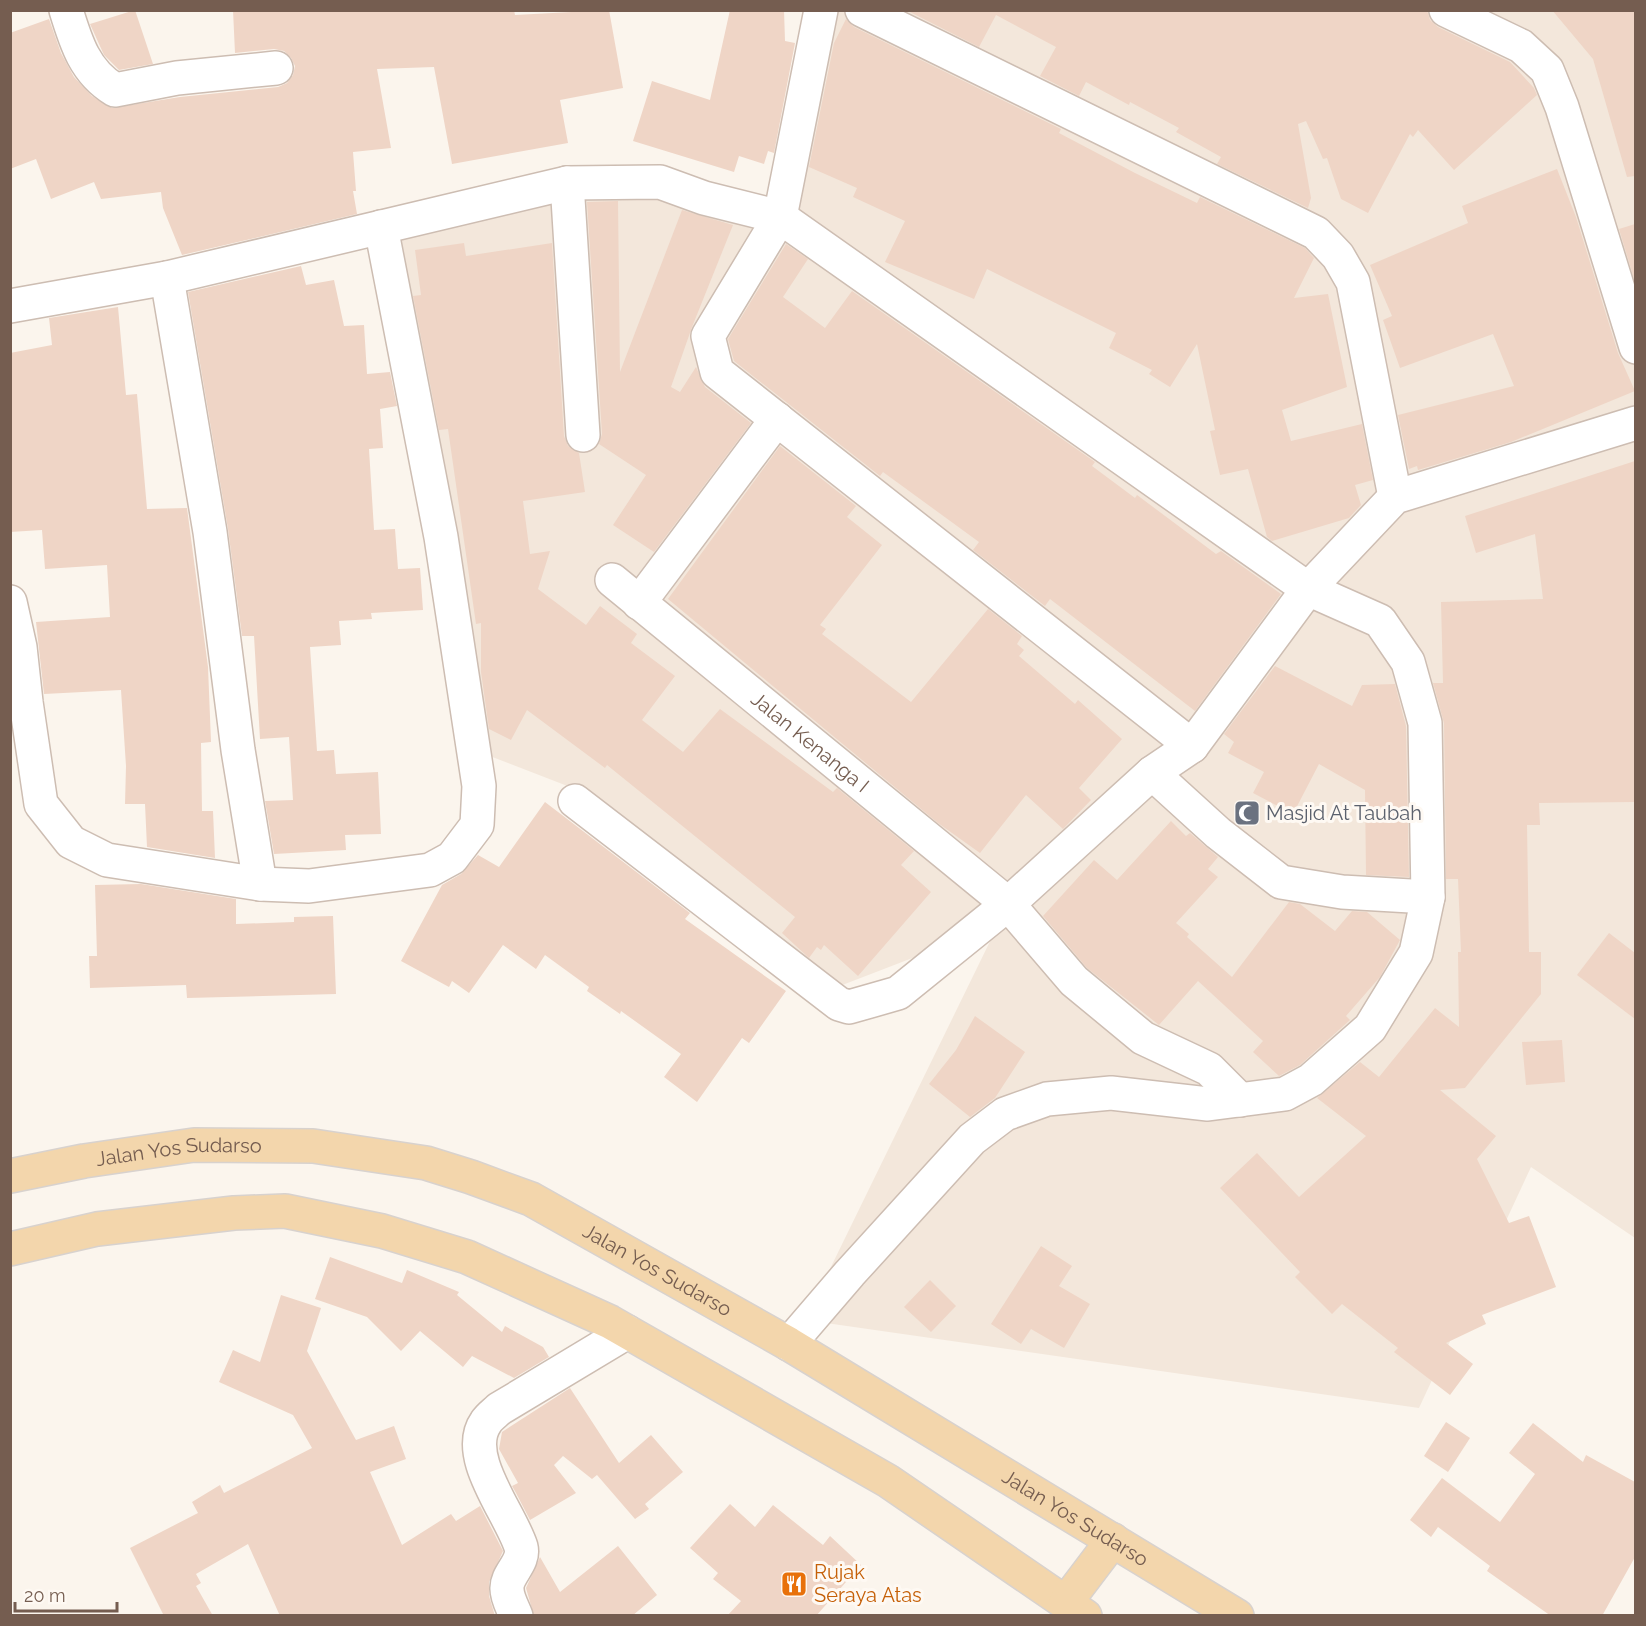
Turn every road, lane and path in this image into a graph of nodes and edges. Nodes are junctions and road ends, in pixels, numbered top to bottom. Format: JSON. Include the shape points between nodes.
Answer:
{"nodes":[{"id":1,"x":66,"y":10,"type":"edge"},
{"id":2,"x":820,"y":10,"type":"edge"},
{"id":3,"x":862,"y":10,"type":"edge"},
{"id":4,"x":1446,"y":10,"type":"edge"},
{"id":5,"x":276,"y":68,"type":"dead end"},
{"id":6,"x":567,"y":183,"type":"junction"},
{"id":7,"x":780,"y":217,"type":"junction"},
{"id":8,"x":381,"y":227,"type":"junction"},
{"id":9,"x":167,"y":278,"type":"junction"},
{"id":10,"x":10,"y":306,"type":"edge"},
{"id":11,"x":1635,"y":347,"type":"edge"},
{"id":12,"x":777,"y":419,"type":"junction"},
{"id":13,"x":1635,"y":423,"type":"edge"},
{"id":14,"x":583,"y":435,"type":"dead end"},
{"id":15,"x":1395,"y":497,"type":"junction"},
{"id":16,"x":612,"y":580,"type":"dead end"},
{"id":17,"x":1308,"y":589,"type":"junction"},
{"id":18,"x":10,"y":602,"type":"edge"},
{"id":19,"x":639,"y":603,"type":"junction"},
{"id":20,"x":18,"y":704,"type":"edge"},
{"id":21,"x":1192,"y":746,"type":"junction"},
{"id":22,"x":1152,"y":773,"type":"junction"},
{"id":23,"x":575,"y":801,"type":"dead end"},
{"id":24,"x":260,"y":884,"type":"junction"},
{"id":25,"x":1428,"y":897,"type":"junction"},
{"id":26,"x":1008,"y":904,"type":"junction"},
{"id":27,"x":1240,"y":1100,"type":"junction"},
{"id":28,"x":10,"y":1176,"type":"edge"},
{"id":29,"x":10,"y":1249,"type":"edge"},
{"id":30,"x":627,"y":1332,"type":"junction"},
{"id":31,"x":789,"y":1344,"type":"junction"},
{"id":32,"x":1113,"y":1540,"type":"junction"},
{"id":33,"x":1076,"y":1609,"type":"edge"},
{"id":34,"x":516,"y":1616,"type":"edge"},
{"id":35,"x":1237,"y":1616,"type":"edge"}],
"edges":[{"from":1,"to":5,"type":"street","via":[[75,40],[96,79],[115,90],[177,78]]},
{"from":2,"to":7,"type":"street"},
{"from":3,"to":15,"type":"street","via":[[1316,233],[1338,256],[1353,282]]},
{"from":4,"to":11,"type":"street","via":[[1521,46],[1547,70],[1562,107]]},
{"from":6,"to":7,"type":"street","via":[[660,182],[704,198]]},
{"from":6,"to":8,"type":"street"},
{"from":6,"to":14,"type":"street"},
{"from":7,"to":12,"type":"street","via":[[708,336],[717,372]]},
{"from":7,"to":17,"type":"street"},
{"from":8,"to":9,"type":"street"},
{"from":8,"to":24,"type":"street","via":[[441,537],[479,786],[477,825],[452,858],[430,870],[309,886]]},
{"from":9,"to":10,"type":"street"},
{"from":9,"to":24,"type":"street","via":[[210,532]]},
{"from":12,"to":19,"type":"street"},
{"from":12,"to":21,"type":"street"},
{"from":13,"to":15,"type":"street"},
{"from":15,"to":17,"type":"street"},
{"from":16,"to":19,"type":"street","name":"Jalan Kenanga I"},
{"from":17,"to":21,"type":"street"},
{"from":17,"to":25,"type":"street","via":[[1380,621],[1408,662],[1425,723]]},
{"from":18,"to":20,"type":"street","via":[[20,647]]},
{"from":19,"to":26,"type":"street","name":"Jalan Kenanga I"},
{"from":20,"to":24,"type":"street","via":[[41,804],[71,842],[107,860]]},
{"from":21,"to":22,"type":"street"},
{"from":22,"to":25,"type":"street","via":[[1218,833],[1281,882],[1342,892]]},
{"from":22,"to":26,"type":"street"},
{"from":23,"to":26,"type":"street","via":[[839,1004],[849,1007],[898,993]]},
{"from":25,"to":27,"type":"street","via":[[1416,953],[1370,1028],[1285,1094]]},
{"from":26,"to":27,"type":"street","name":"Jalan Kenanga I","via":[[1074,981],[1143,1038],[1209,1069]]},
{"from":27,"to":31,"type":"street","via":[[1208,1104],[1111,1093],[1047,1099],[1005,1114],[972,1139]]},
{"from":28,"to":31,"type":"main road","name":"Jalan Yos Sudarso","via":[[194,1145],[313,1146],[426,1163],[531,1200]]},
{"from":29,"to":30,"type":"main road","via":[[97,1229],[285,1211],[382,1231],[467,1257]]},
{"from":30,"to":33,"type":"main road","via":[[888,1481]]},
{"from":30,"to":34,"type":"street","via":[[499,1409],[485,1423],[481,1456],[499,1504],[522,1548],[507,1582]]},
{"from":31,"to":32,"type":"main road","name":"Jalan Yos Sudarso"},
{"from":32,"to":33,"type":"main road"},
{"from":32,"to":35,"type":"main road","name":"Jalan Yos Sudarso"}]}
